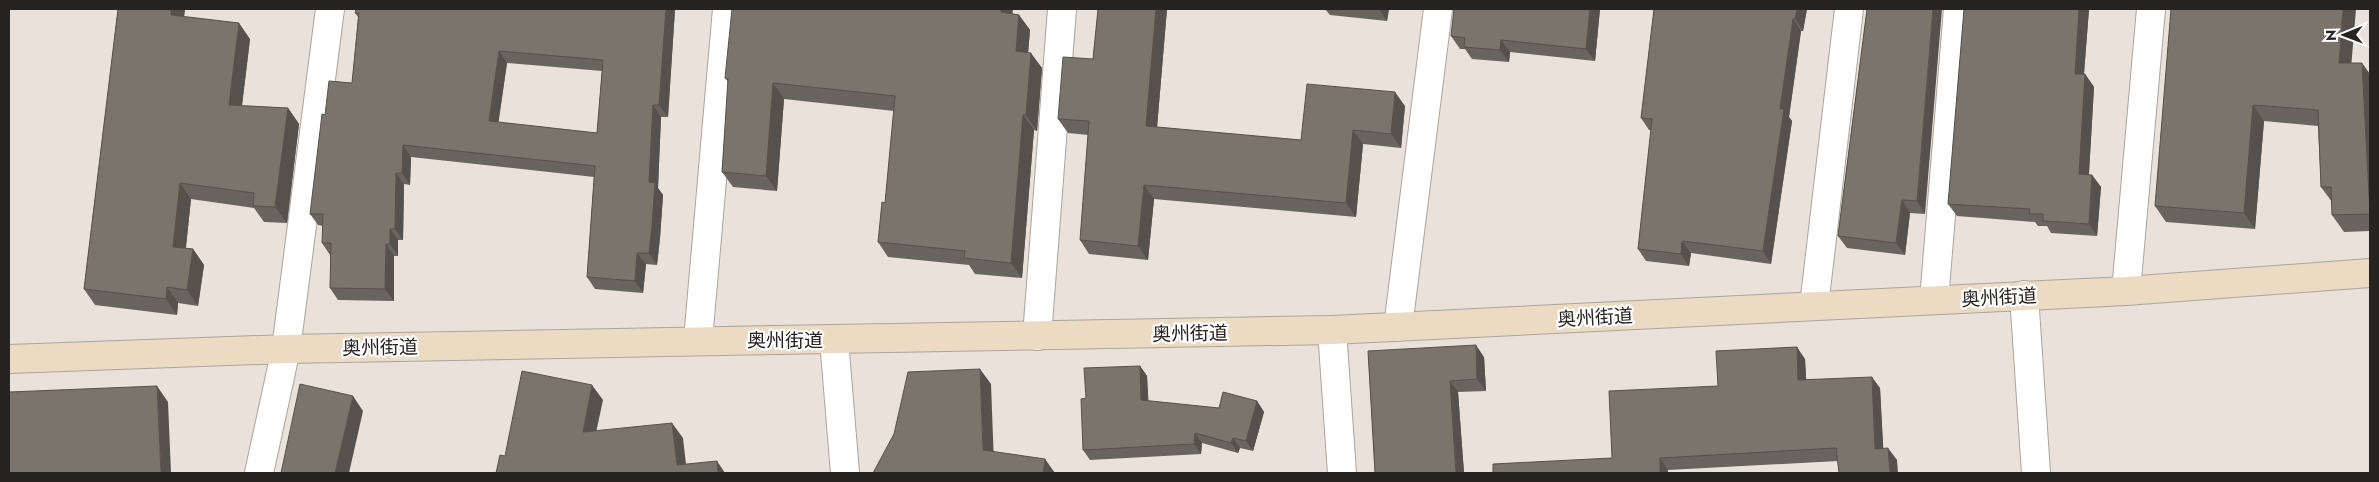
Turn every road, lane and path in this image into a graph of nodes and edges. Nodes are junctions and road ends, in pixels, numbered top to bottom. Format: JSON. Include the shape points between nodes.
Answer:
{"nodes":[{"id":1,"x":330,"y":9,"type":"edge"},
{"id":2,"x":727,"y":9,"type":"edge"},
{"id":3,"x":1062,"y":9,"type":"edge"},
{"id":4,"x":1438,"y":9,"type":"edge"},
{"id":5,"x":1848,"y":9,"type":"edge"},
{"id":6,"x":1958,"y":9,"type":"edge"},
{"id":7,"x":2151,"y":9,"type":"edge"},
{"id":8,"x":2370,"y":273,"type":"edge"},
{"id":9,"x":2126,"y":291,"type":"junction"},
{"id":10,"x":2024,"y":296,"type":"junction"},
{"id":11,"x":1934,"y":300,"type":"junction"},
{"id":12,"x":1814,"y":306,"type":"junction"},
{"id":13,"x":1398,"y":327,"type":"junction"},
{"id":14,"x":1332,"y":330,"type":"junction"},
{"id":15,"x":1037,"y":336,"type":"junction"},
{"id":16,"x":698,"y":340,"type":"junction"},
{"id":17,"x":834,"y":340,"type":"junction"},
{"id":18,"x":286,"y":348,"type":"junction"},
{"id":19,"x":9,"y":359,"type":"edge"},
{"id":20,"x":259,"y":473,"type":"edge"},
{"id":21,"x":845,"y":473,"type":"edge"},
{"id":22,"x":1342,"y":473,"type":"edge"},
{"id":23,"x":2036,"y":473,"type":"edge"}],
"edges":[{"from":1,"to":18,"type":"street"},
{"from":2,"to":16,"type":"street"},
{"from":3,"to":15,"type":"street"},
{"from":4,"to":13,"type":"street"},
{"from":5,"to":12,"type":"street"},
{"from":6,"to":11,"type":"street"},
{"from":7,"to":9,"type":"street"},
{"from":8,"to":9,"type":"main road","name":"奥州街道"},
{"from":9,"to":10,"type":"main road","name":"奥州街道"},
{"from":10,"to":11,"type":"main road","name":"奥州街道"},
{"from":10,"to":23,"type":"street"},
{"from":11,"to":12,"type":"main road","name":"奥州街道"},
{"from":12,"to":13,"type":"main road","name":"奥州街道"},
{"from":13,"to":14,"type":"main road","name":"奥州街道"},
{"from":14,"to":15,"type":"main road","name":"奥州街道"},
{"from":14,"to":22,"type":"street"},
{"from":15,"to":17,"type":"main road","name":"奥州街道"},
{"from":16,"to":17,"type":"main road","name":"奥州街道"},
{"from":16,"to":18,"type":"main road","name":"奥州街道"},
{"from":17,"to":21,"type":"street"},
{"from":18,"to":19,"type":"main road","name":"奥州街道"},
{"from":18,"to":20,"type":"street"}]}
